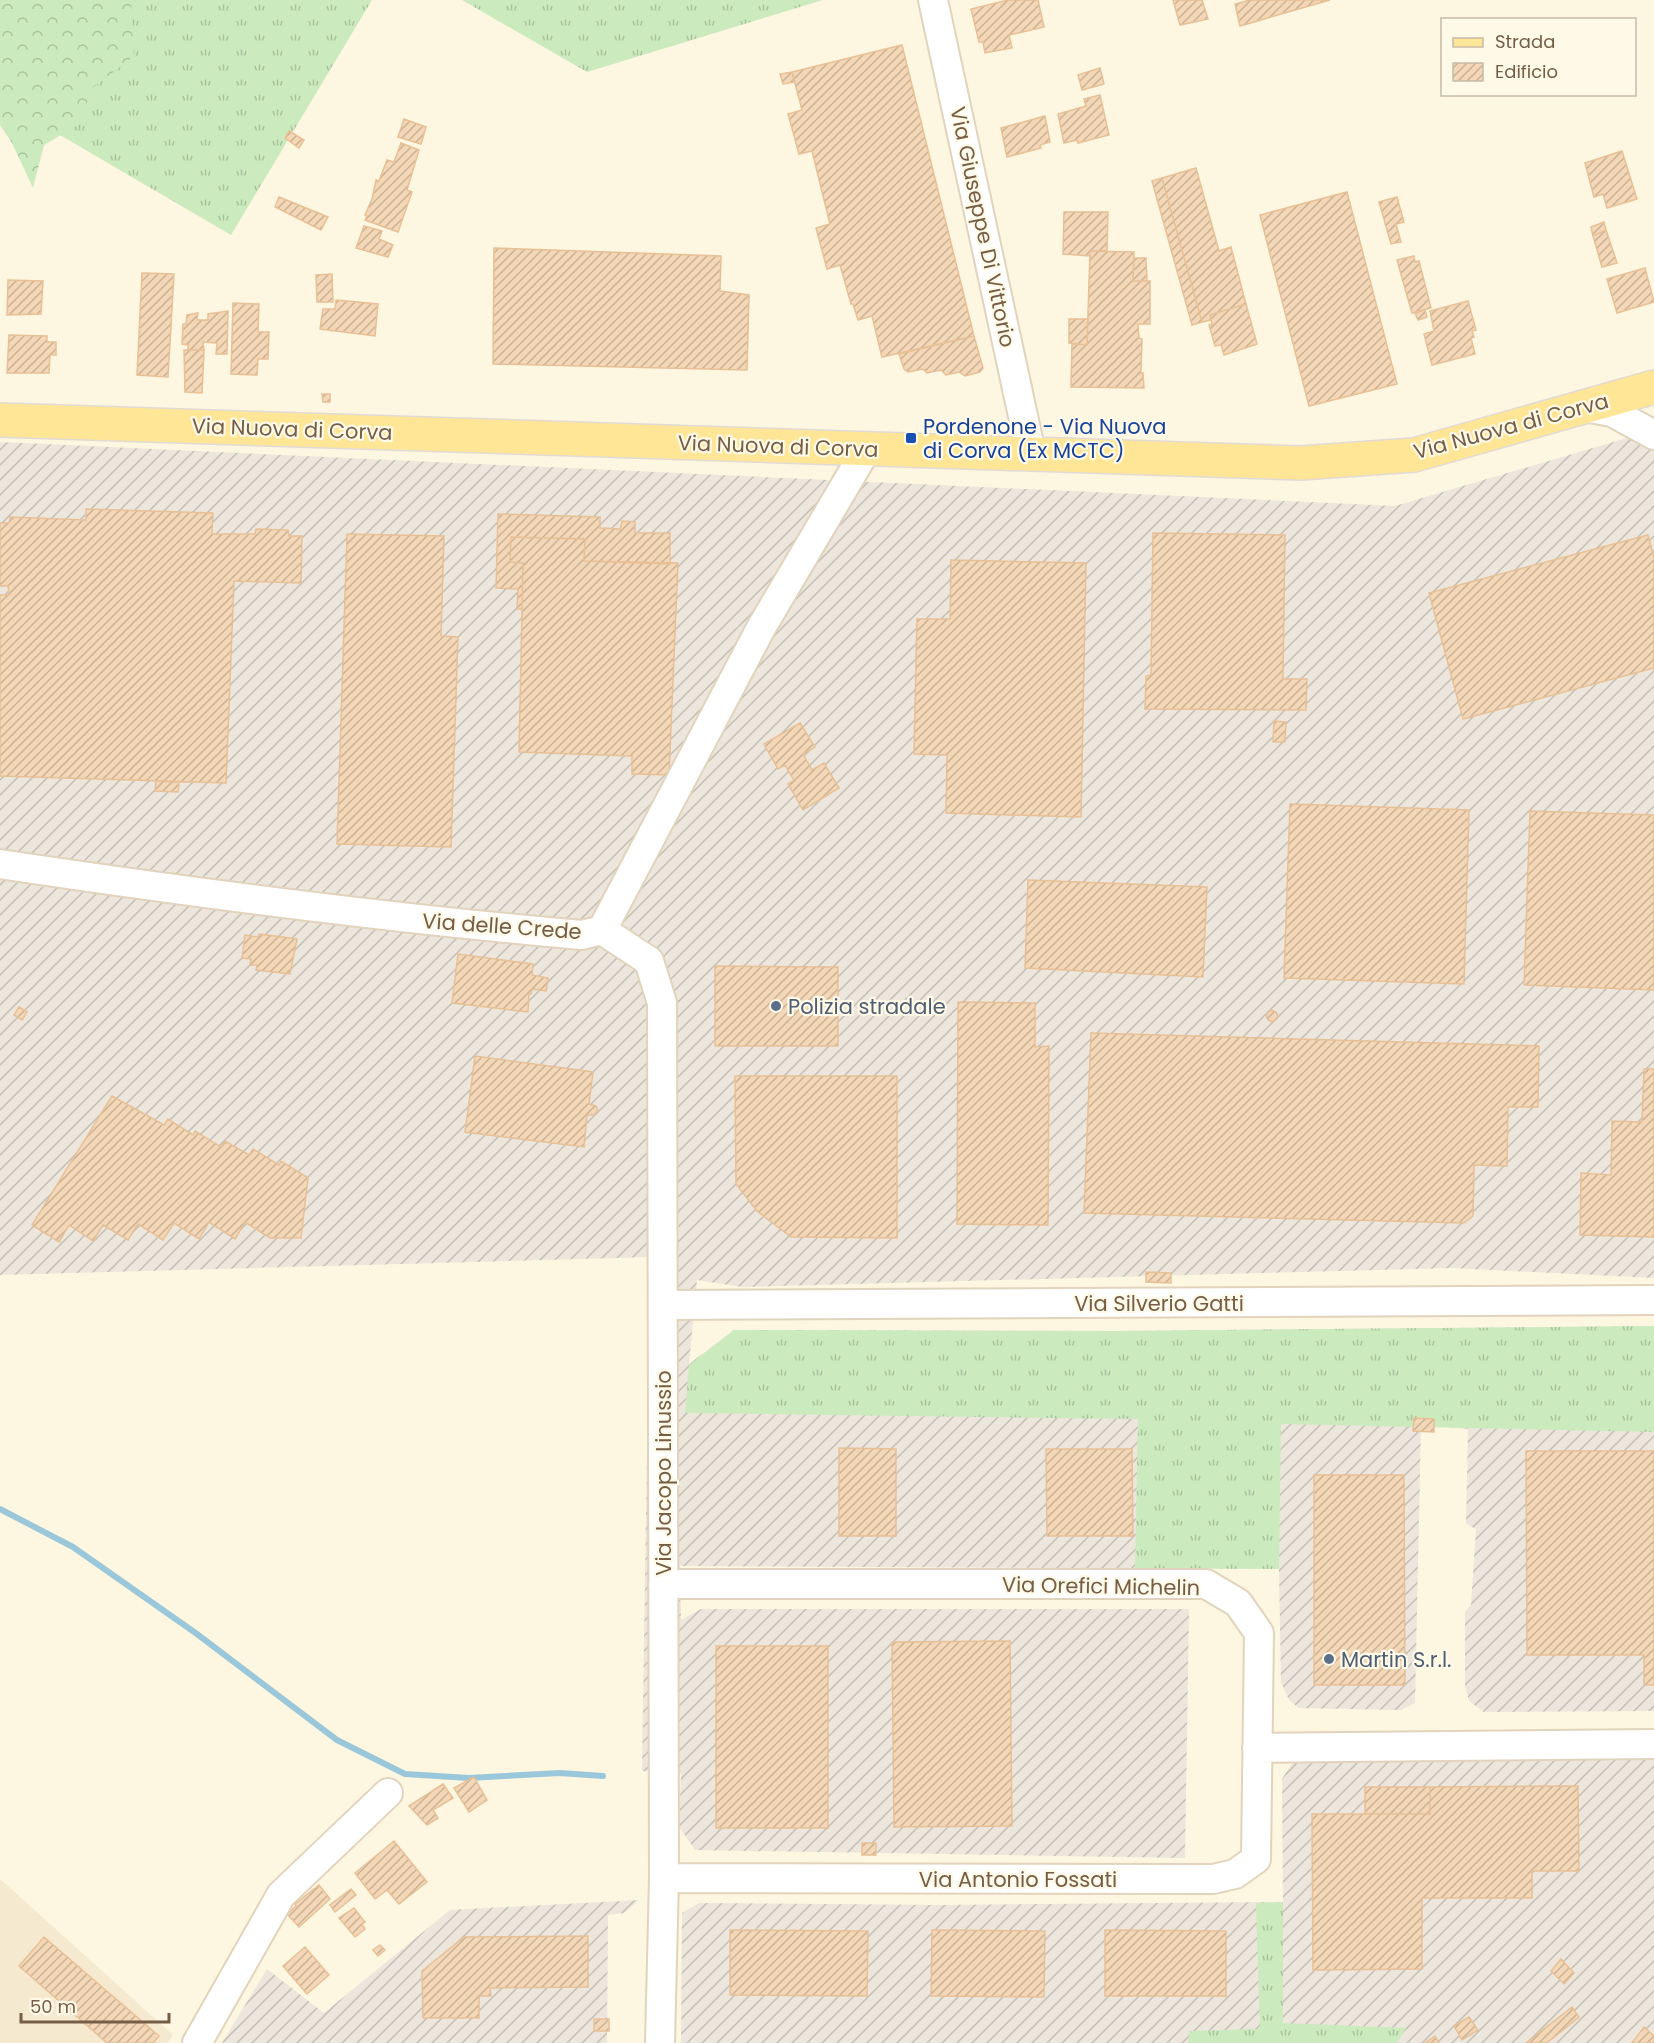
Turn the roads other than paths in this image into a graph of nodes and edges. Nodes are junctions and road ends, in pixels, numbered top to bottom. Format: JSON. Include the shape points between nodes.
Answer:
{"nodes":[{"id":1,"x":933,"y":0,"type":"edge"},
{"id":2,"x":1654,"y":387,"type":"edge"},
{"id":3,"x":1584,"y":407,"type":"junction"},
{"id":4,"x":0,"y":420,"type":"edge"},
{"id":5,"x":1654,"y":435,"type":"edge"},
{"id":6,"x":866,"y":450,"type":"junction"},
{"id":7,"x":1031,"y":453,"type":"junction"},
{"id":8,"x":0,"y":864,"type":"edge"},
{"id":9,"x":602,"y":930,"type":"junction"},
{"id":10,"x":1654,"y":1300,"type":"edge"},
{"id":11,"x":664,"y":1305,"type":"junction"},
{"id":12,"x":663,"y":1584,"type":"junction"},
{"id":13,"x":1654,"y":1744,"type":"edge"},
{"id":14,"x":1257,"y":1748,"type":"junction"},
{"id":15,"x":388,"y":1793,"type":"dead end"},
{"id":16,"x":664,"y":1878,"type":"junction"},
{"id":17,"x":197,"y":2043,"type":"edge"},
{"id":18,"x":660,"y":2043,"type":"edge"}],
"edges":[{"from":1,"to":7,"type":"street","name":"Via Giuseppe Di Vittorio"},
{"from":2,"to":3,"type":"main road","name":"Via Nuova di Corva"},
{"from":3,"to":5,"type":"street","via":[[1612,412]]},
{"from":3,"to":7,"type":"main road","name":"Via Nuova di Corva","via":[[1414,455],[1301,462]]},
{"from":4,"to":6,"type":"main road","name":"Via Nuova di Corva"},
{"from":6,"to":7,"type":"main road","name":"Via Nuova di Corva"},
{"from":6,"to":9,"type":"street","name":"Via delle Crede","via":[[761,628]]},
{"from":8,"to":9,"type":"street","name":"Via delle Crede","via":[[191,893],[433,922],[582,935]]},
{"from":9,"to":11,"type":"street","name":"Via Jacopo Linussio","via":[[649,961],[662,1003]]},
{"from":10,"to":11,"type":"street","name":"Via Silverio Gatti"},
{"from":11,"to":12,"type":"street","name":"Via Jacopo Linussio"},
{"from":12,"to":14,"type":"street","name":"Via Orefici Michelin","via":[[1206,1584],[1239,1602],[1259,1633]]},
{"from":12,"to":16,"type":"street","name":"Via Jacopo Linussio"},
{"from":13,"to":14,"type":"street"},
{"from":14,"to":16,"type":"street","name":"Via Antonio Fossati","via":[[1256,1859],[1235,1874],[1213,1879]]},
{"from":15,"to":17,"type":"street","via":[[281,1895]]},
{"from":16,"to":18,"type":"street","name":"Via Jacopo Linussio"}]}
